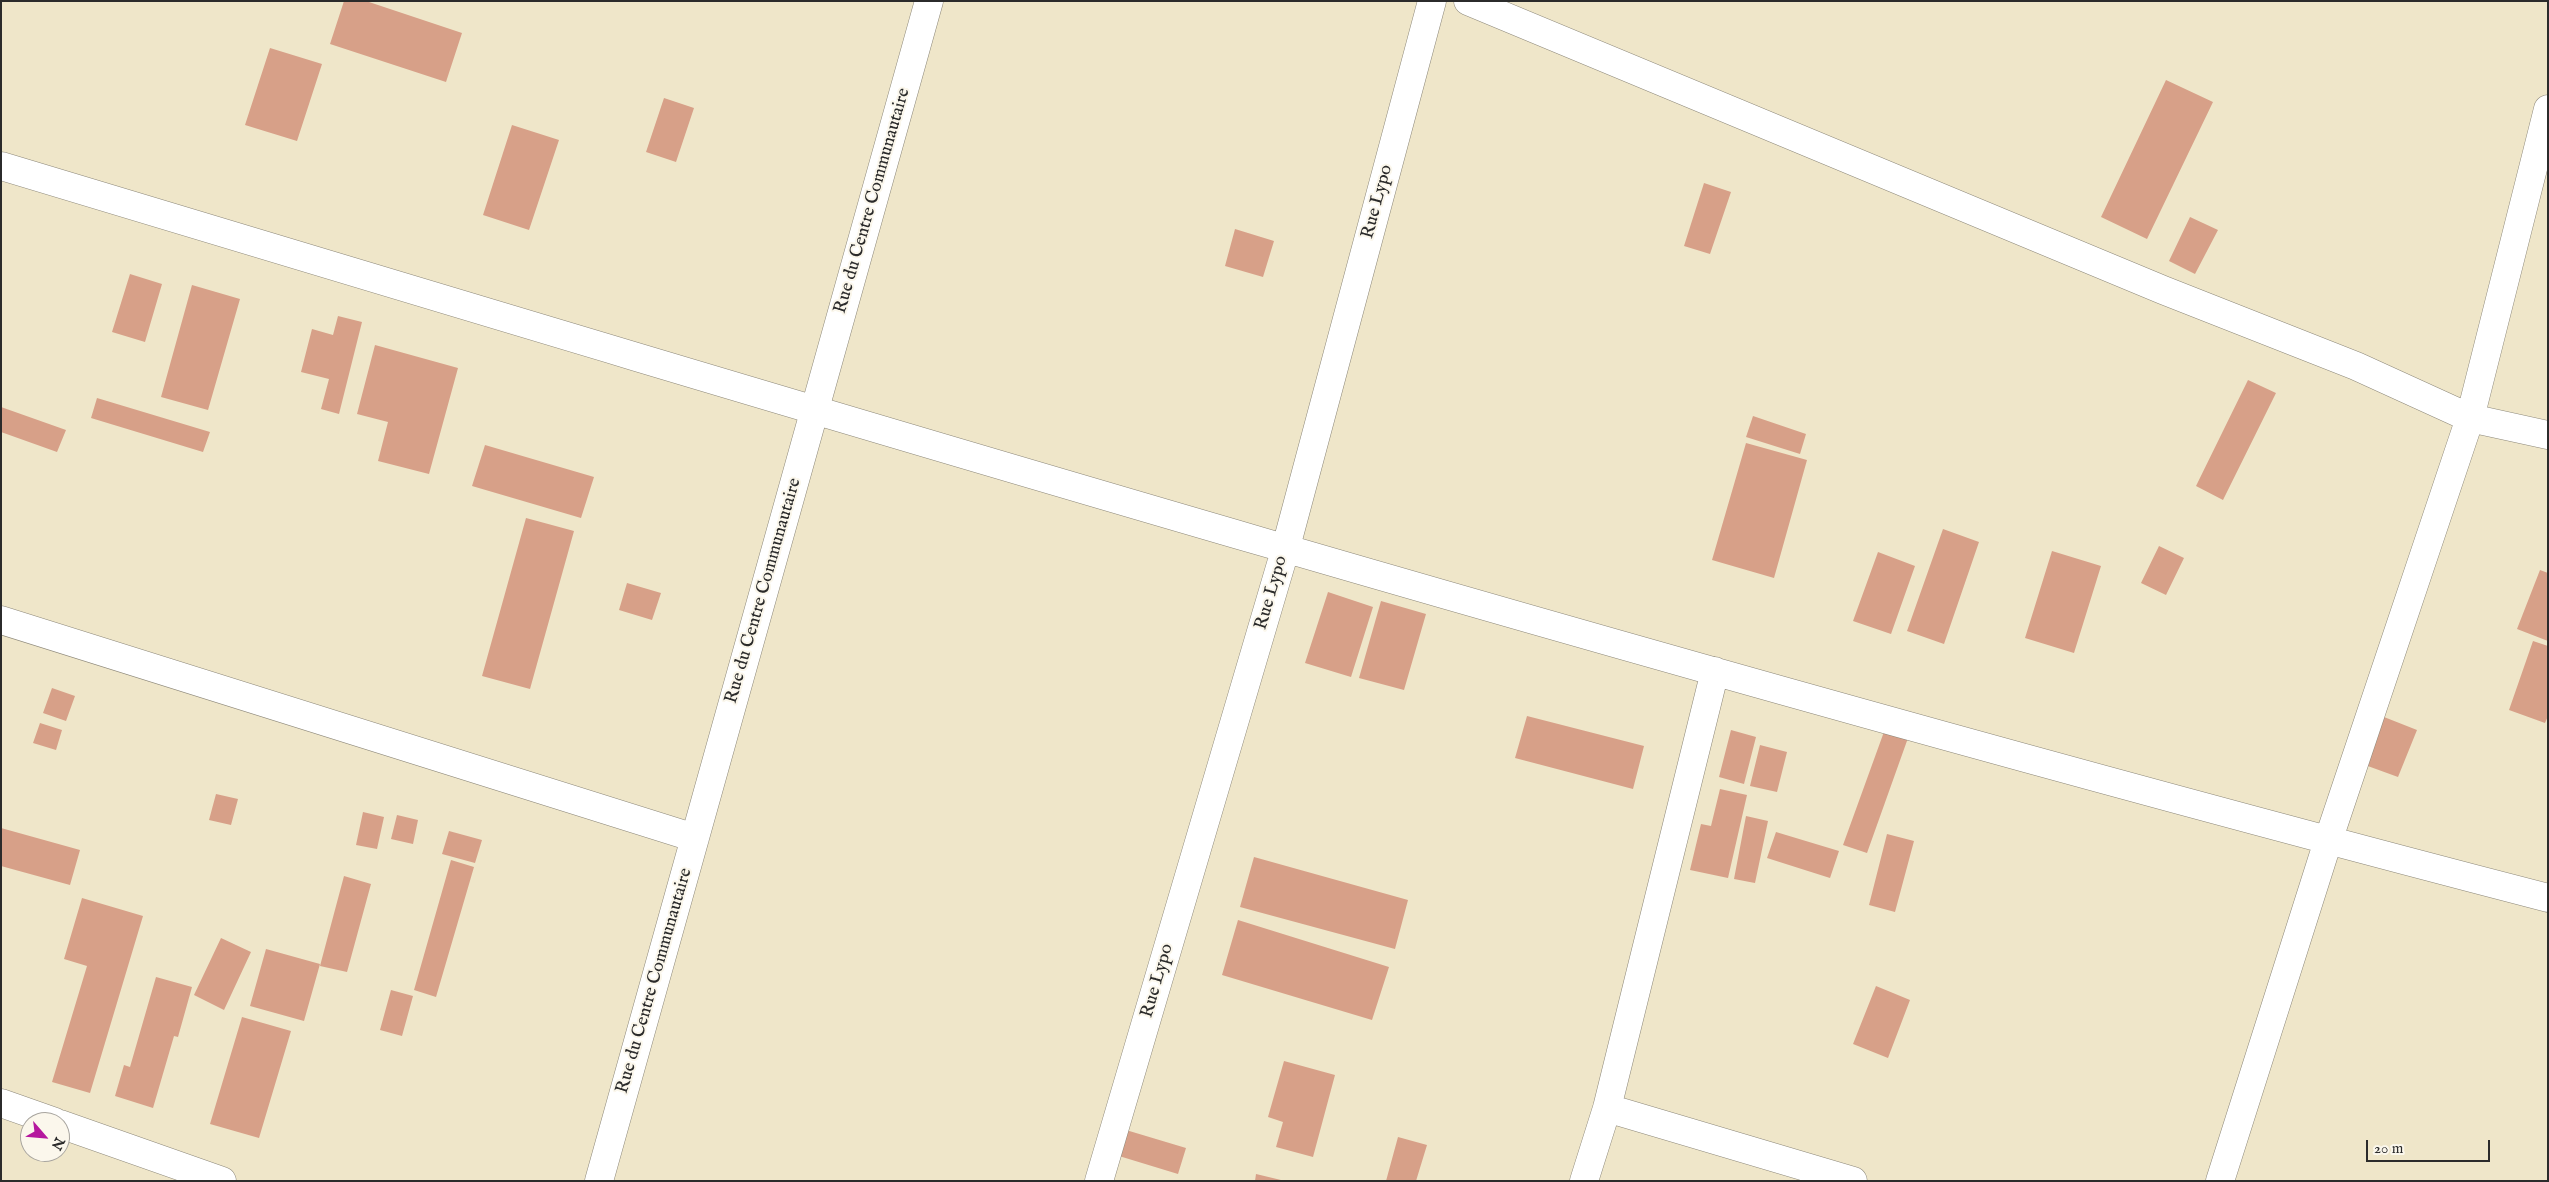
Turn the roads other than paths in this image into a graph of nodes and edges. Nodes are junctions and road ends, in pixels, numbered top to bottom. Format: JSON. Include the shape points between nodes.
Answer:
{"nodes":[{"id":1,"x":929,"y":1,"type":"edge"},
{"id":2,"x":1432,"y":1,"type":"edge"},
{"id":3,"x":1468,"y":1,"type":"edge"},
{"id":4,"x":2548,"y":108,"type":"edge"},
{"id":5,"x":1,"y":166,"type":"edge"},
{"id":6,"x":814,"y":411,"type":"junction"},
{"id":7,"x":2470,"y":418,"type":"junction"},
{"id":8,"x":2548,"y":435,"type":"edge"},
{"id":9,"x":1286,"y":548,"type":"junction"},
{"id":10,"x":1,"y":620,"type":"edge"},
{"id":11,"x":1715,"y":671,"type":"junction"},
{"id":12,"x":695,"y":838,"type":"junction"},
{"id":13,"x":2328,"y":841,"type":"junction"},
{"id":14,"x":2548,"y":898,"type":"edge"},
{"id":15,"x":1,"y":1103,"type":"edge"},
{"id":16,"x":1607,"y":1108,"type":"junction"},
{"id":17,"x":27,"y":1112,"type":"edge"},
{"id":18,"x":70,"y":1128,"type":"edge"},
{"id":19,"x":222,"y":1181,"type":"edge"},
{"id":20,"x":599,"y":1181,"type":"edge"},
{"id":21,"x":1098,"y":1181,"type":"edge"},
{"id":22,"x":1584,"y":1181,"type":"edge"},
{"id":23,"x":1853,"y":1181,"type":"edge"},
{"id":24,"x":2220,"y":1181,"type":"edge"}],
"edges":[{"from":1,"to":6,"type":"street","name":"Rue du Centre Communautaire"},
{"from":2,"to":9,"type":"street","name":"Rue Lypo"},
{"from":3,"to":7,"type":"street","via":[[2154,286],[2356,366]]},
{"from":4,"to":7,"type":"street"},
{"from":5,"to":6,"type":"street"},
{"from":6,"to":9,"type":"street"},
{"from":6,"to":12,"type":"street","name":"Rue du Centre Communautaire"},
{"from":7,"to":8,"type":"street"},
{"from":7,"to":13,"type":"street"},
{"from":9,"to":11,"type":"street"},
{"from":9,"to":21,"type":"street","name":"Rue Lypo"},
{"from":10,"to":12,"type":"street"},
{"from":11,"to":13,"type":"street"},
{"from":11,"to":16,"type":"street"},
{"from":12,"to":20,"type":"street","name":"Rue du Centre Communautaire"},
{"from":13,"to":14,"type":"street"},
{"from":13,"to":24,"type":"street"},
{"from":15,"to":17,"type":"street"},
{"from":16,"to":22,"type":"street"},
{"from":16,"to":23,"type":"street"},
{"from":18,"to":19,"type":"street"}]}
